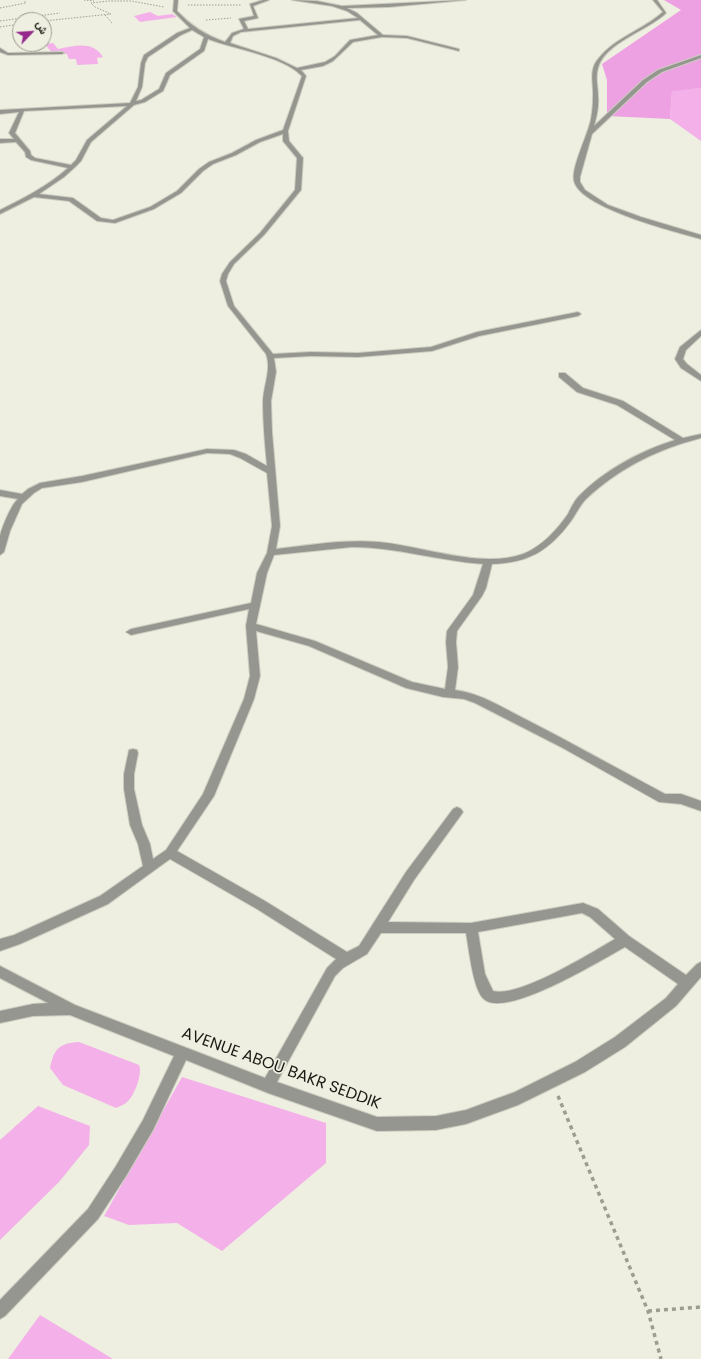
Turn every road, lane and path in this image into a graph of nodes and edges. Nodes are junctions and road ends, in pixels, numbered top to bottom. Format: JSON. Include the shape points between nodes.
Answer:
{"nodes":[{"id":1,"x":24,"y":0,"type":"edge"},
{"id":2,"x":84,"y":0,"type":"edge"},
{"id":3,"x":138,"y":0,"type":"edge"},
{"id":4,"x":266,"y":0,"type":"edge"},
{"id":5,"x":294,"y":0,"type":"edge"},
{"id":6,"x":464,"y":0,"type":"edge"},
{"id":7,"x":655,"y":0,"type":"edge"},
{"id":8,"x":101,"y":1,"type":"edge"},
{"id":9,"x":95,"y":2,"type":"junction"},
{"id":10,"x":136,"y":2,"type":"junction"},
{"id":11,"x":175,"y":3,"type":"edge"},
{"id":12,"x":252,"y":5,"type":"junction"},
{"id":13,"x":336,"y":7,"type":"junction"},
{"id":14,"x":0,"y":8,"type":"edge"},
{"id":15,"x":60,"y":13,"type":"dead end"},
{"id":16,"x":104,"y":15,"type":"junction"},
{"id":17,"x":85,"y":16,"type":"dead end"},
{"id":18,"x":256,"y":17,"type":"junction"},
{"id":19,"x":87,"y":18,"type":"junction"},
{"id":20,"x":361,"y":19,"type":"junction"},
{"id":21,"x":52,"y":20,"type":"edge"},
{"id":22,"x":0,"y":21,"type":"edge"},
{"id":23,"x":186,"y":22,"type":"junction"},
{"id":24,"x":112,"y":23,"type":"dead end"},
{"id":25,"x":12,"y":25,"type":"edge"},
{"id":26,"x":0,"y":27,"type":"edge"},
{"id":27,"x":193,"y":28,"type":"junction"},
{"id":28,"x":246,"y":30,"type":"junction"},
{"id":29,"x":382,"y":36,"type":"junction"},
{"id":30,"x":206,"y":37,"type":"junction"},
{"id":31,"x":227,"y":44,"type":"junction"},
{"id":32,"x":0,"y":49,"type":"edge"},
{"id":33,"x":457,"y":50,"type":"dead end"},
{"id":34,"x":62,"y":53,"type":"dead end"},
{"id":35,"x":701,"y":56,"type":"edge"},
{"id":36,"x":297,"y":69,"type":"junction"},
{"id":37,"x":132,"y":104,"type":"junction"},
{"id":38,"x":22,"y":110,"type":"junction"},
{"id":39,"x":0,"y":112,"type":"edge"},
{"id":40,"x":285,"y":131,"type":"junction"},
{"id":41,"x":590,"y":133,"type":"junction"},
{"id":42,"x":18,"y":140,"type":"junction"},
{"id":43,"x":0,"y":141,"type":"edge"},
{"id":44,"x":72,"y":167,"type":"junction"},
{"id":45,"x":33,"y":194,"type":"junction"},
{"id":46,"x":0,"y":212,"type":"edge"},
{"id":47,"x":701,"y":237,"type":"edge"},
{"id":48,"x":578,"y":314,"type":"dead end"},
{"id":49,"x":701,"y":332,"type":"edge"},
{"id":50,"x":270,"y":356,"type":"junction"},
{"id":51,"x":562,"y":375,"type":"dead end"},
{"id":52,"x":701,"y":379,"type":"edge"},
{"id":53,"x":701,"y":436,"type":"edge"},
{"id":54,"x":682,"y":441,"type":"junction"},
{"id":55,"x":272,"y":472,"type":"junction"},
{"id":56,"x":0,"y":493,"type":"edge"},
{"id":57,"x":23,"y":497,"type":"junction"},
{"id":58,"x":0,"y":552,"type":"edge"},
{"id":59,"x":271,"y":553,"type":"junction"},
{"id":60,"x":488,"y":561,"type":"junction"},
{"id":61,"x":255,"y":605,"type":"junction"},
{"id":62,"x":251,"y":626,"type":"junction"},
{"id":63,"x":131,"y":632,"type":"dead end"},
{"id":64,"x":450,"y":693,"type":"junction"},
{"id":65,"x":133,"y":753,"type":"dead end"},
{"id":66,"x":701,"y":806,"type":"edge"},
{"id":67,"x":457,"y":812,"type":"dead end"},
{"id":68,"x":170,"y":853,"type":"junction"},
{"id":69,"x":149,"y":869,"type":"junction"},
{"id":70,"x":378,"y":927,"type":"junction"},
{"id":71,"x":471,"y":928,"type":"junction"},
{"id":72,"x":16,"y":940,"type":"junction"},
{"id":73,"x":625,"y":940,"type":"junction"},
{"id":74,"x":0,"y":945,"type":"edge"},
{"id":75,"x":0,"y":953,"type":"edge"},
{"id":76,"x":347,"y":959,"type":"junction"},
{"id":77,"x":701,"y":968,"type":"edge"},
{"id":78,"x":0,"y":972,"type":"edge"},
{"id":79,"x":688,"y":984,"type":"junction"},
{"id":80,"x":71,"y":1009,"type":"junction"},
{"id":81,"x":0,"y":1017,"type":"edge"},
{"id":82,"x":183,"y":1052,"type":"junction"},
{"id":83,"x":552,"y":1081,"type":"junction"},
{"id":84,"x":268,"y":1086,"type":"junction"},
{"id":85,"x":701,"y":1307,"type":"edge"},
{"id":86,"x":0,"y":1311,"type":"edge"},
{"id":87,"x":648,"y":1311,"type":"junction"},
{"id":88,"x":661,"y":1359,"type":"edge"}],
"edges":[{"from":1,"to":14,"type":"path","via":[[26,4]]},
{"from":2,"to":9,"type":"path"},
{"from":3,"to":10,"type":"path"},
{"from":4,"to":12,"type":"street"},
{"from":5,"to":13,"type":"street"},
{"from":6,"to":13,"type":"street"},
{"from":7,"to":41,"type":"street","via":[[665,12],[615,45],[596,65],[595,108]]},
{"from":8,"to":9,"type":"path"},
{"from":8,"to":10,"type":"path"},
{"from":9,"to":16,"type":"path","via":[[91,3],[111,14]]},
{"from":10,"to":11,"type":"path","via":[[162,7]]},
{"from":11,"to":12,"type":"path"},
{"from":11,"to":23,"type":"street","via":[[175,11]]},
{"from":12,"to":18,"type":"street"},
{"from":13,"to":20,"type":"street","via":[[352,12]]},
{"from":15,"to":22,"type":"path"},
{"from":16,"to":19,"type":"path"},
{"from":16,"to":24,"type":"path"},
{"from":17,"to":19,"type":"path"},
{"from":18,"to":23,"type":"path"},
{"from":18,"to":28,"type":"street","via":[[241,20]]},
{"from":19,"to":21,"type":"path"},
{"from":20,"to":28,"type":"street"},
{"from":20,"to":29,"type":"street"},
{"from":23,"to":27,"type":"street"},
{"from":25,"to":26,"type":"path"},
{"from":27,"to":30,"type":"street"},
{"from":27,"to":37,"type":"street","via":[[179,34],[146,56],[142,63],[141,82]]},
{"from":28,"to":31,"type":"street","via":[[232,35]]},
{"from":29,"to":33,"type":"street","via":[[411,37]]},
{"from":29,"to":36,"type":"street","via":[[352,41],[346,44],[342,52],[331,62]]},
{"from":30,"to":31,"type":"street"},
{"from":30,"to":37,"type":"street","via":[[202,50],[168,74],[161,90]]},
{"from":31,"to":36,"type":"street"},
{"from":32,"to":34,"type":"street","via":[[8,54]]},
{"from":35,"to":41,"type":"street","via":[[660,71],[645,81]]},
{"from":36,"to":40,"type":"street","via":[[304,76],[303,82],[288,117]]},
{"from":37,"to":38,"type":"street"},
{"from":37,"to":44,"type":"street","via":[[89,141]]},
{"from":38,"to":39,"type":"street"},
{"from":38,"to":42,"type":"street","via":[[12,133]]},
{"from":40,"to":45,"type":"street","via":[[211,163],[179,192],[152,208],[113,222],[99,220],[72,199]]},
{"from":40,"to":50,"type":"street","via":[[286,141],[300,158],[298,190],[262,234],[232,263],[225,274],[224,282],[231,306]]},
{"from":41,"to":47,"type":"street","via":[[577,174],[582,190],[598,202],[614,209]]},
{"from":42,"to":43,"type":"street"},
{"from":42,"to":44,"type":"street","via":[[28,152],[28,156],[33,159]]},
{"from":44,"to":45,"type":"street"},
{"from":45,"to":46,"type":"street"},
{"from":48,"to":50,"type":"street","via":[[477,334],[432,349],[365,354]]},
{"from":49,"to":52,"type":"street","via":[[686,345],[679,358],[684,366]]},
{"from":50,"to":55,"type":"street","via":[[272,372],[267,409]]},
{"from":51,"to":54,"type":"street","via":[[580,390],[620,403]]},
{"from":53,"to":54,"type":"street"},
{"from":54,"to":60,"type":"street","via":[[643,454],[604,479],[580,500],[557,532],[537,550],[509,560]]},
{"from":55,"to":57,"type":"street","via":[[231,452],[207,451],[40,486]]},
{"from":55,"to":59,"type":"street","via":[[276,526]]},
{"from":56,"to":57,"type":"street"},
{"from":57,"to":58,"type":"street","via":[[6,531]]},
{"from":59,"to":60,"type":"street","via":[[359,544]]},
{"from":59,"to":61,"type":"street","via":[[262,573]]},
{"from":60,"to":64,"type":"street","via":[[482,588],[452,631],[453,667]]},
{"from":61,"to":62,"type":"street"},
{"from":61,"to":63,"type":"street"},
{"from":62,"to":64,"type":"street","via":[[312,643],[410,685]]},
{"from":62,"to":68,"type":"street","via":[[255,676],[249,699],[208,796]]},
{"from":64,"to":66,"type":"street","via":[[479,700],[521,720],[663,799],[681,799]]},
{"from":65,"to":69,"type":"street","via":[[129,789]]},
{"from":67,"to":70,"type":"street","via":[[410,876]]},
{"from":68,"to":69,"type":"street"},
{"from":68,"to":76,"type":"street"},
{"from":69,"to":72,"type":"street","via":[[104,900]]},
{"from":70,"to":71,"type":"street"},
{"from":70,"to":76,"type":"street","via":[[363,950]]},
{"from":71,"to":73,"type":"street","via":[[583,908],[594,913]]},
{"from":71,"to":73,"type":"street","via":[[486,992],[498,1000],[542,985]]},
{"from":72,"to":74,"type":"street"},
{"from":72,"to":75,"type":"street"},
{"from":73,"to":79,"type":"street"},
{"from":76,"to":84,"type":"street","via":[[331,972]]},
{"from":77,"to":79,"type":"street","name":"AVENUE ABOU BAKR SEDDIK"},
{"from":78,"to":80,"type":"street","name":"AVENUE ABOU BAKR SEDDIK"},
{"from":79,"to":83,"type":"street","name":"AVENUE ABOU BAKR SEDDIK","via":[[671,1002],[620,1042]]},
{"from":80,"to":81,"type":"street","via":[[33,1010]]},
{"from":80,"to":82,"type":"street","name":"AVENUE ABOU BAKR SEDDIK"},
{"from":82,"to":84,"type":"street","name":"AVENUE ABOU BAKR SEDDIK"},
{"from":82,"to":86,"type":"street","via":[[148,1125],[93,1214]]},
{"from":83,"to":84,"type":"street","name":"AVENUE ABOU BAKR SEDDIK","via":[[518,1098],[466,1117],[436,1123],[377,1124]]},
{"from":83,"to":87,"type":"path"},
{"from":85,"to":87,"type":"path"},
{"from":87,"to":88,"type":"path"}]}
